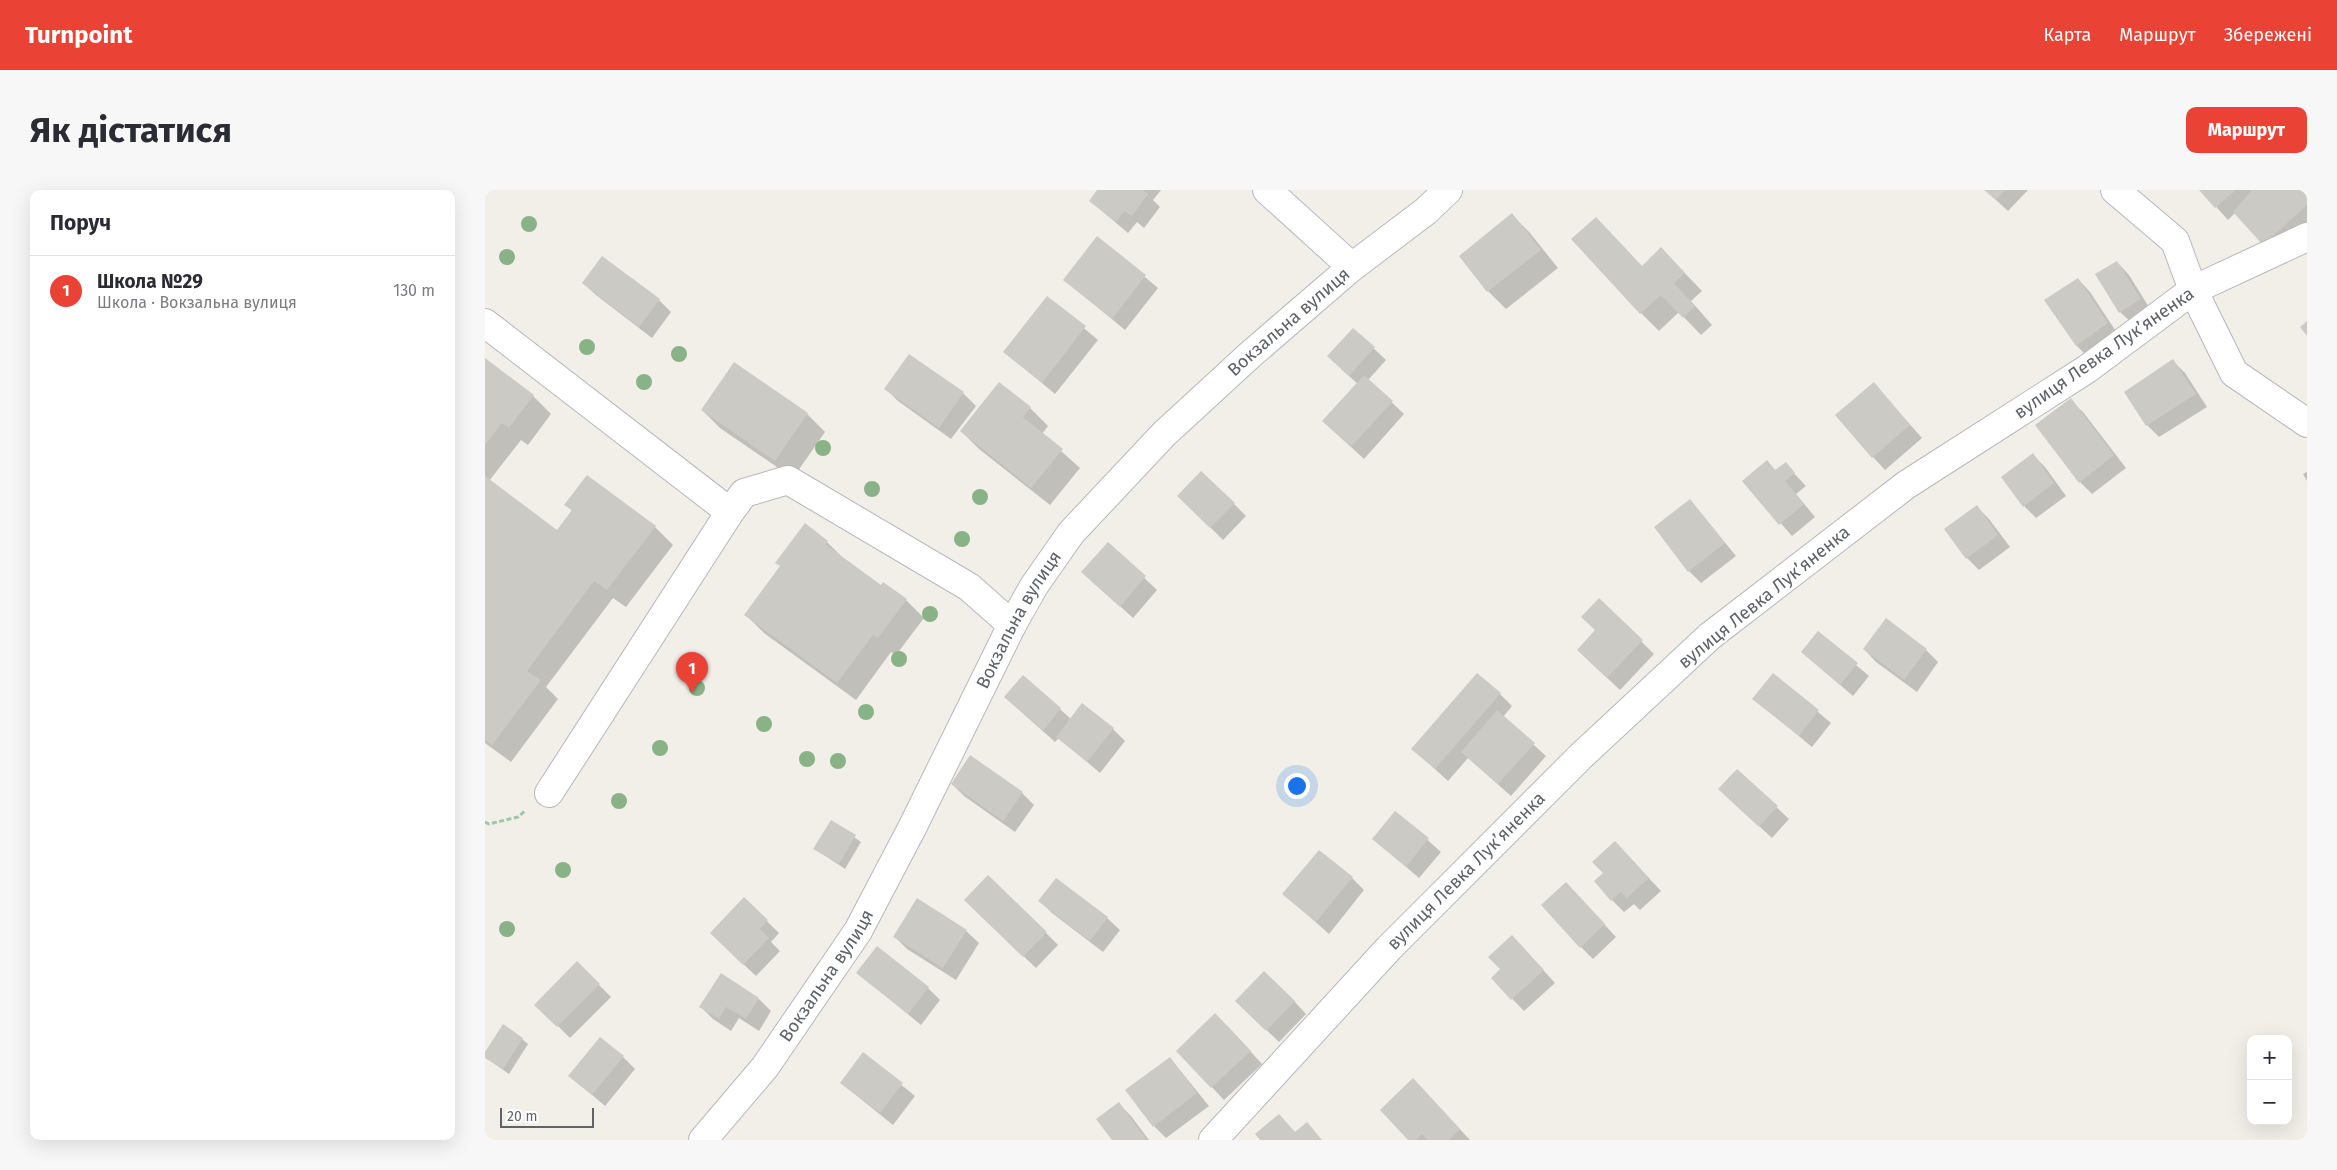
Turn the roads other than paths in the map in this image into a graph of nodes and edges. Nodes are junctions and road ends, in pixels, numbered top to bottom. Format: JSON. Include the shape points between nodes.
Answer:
{"nodes":[{"id":1,"x":1267,"y":190,"type":"edge"},
{"id":2,"x":1448,"y":190,"type":"edge"},
{"id":3,"x":2115,"y":190,"type":"edge"},
{"id":4,"x":2307,"y":237,"type":"edge"},
{"id":5,"x":1352,"y":267,"type":"junction"},
{"id":6,"x":2193,"y":290,"type":"junction"},
{"id":7,"x":485,"y":323,"type":"edge"},
{"id":8,"x":2307,"y":424,"type":"edge"},
{"id":9,"x":730,"y":512,"type":"junction"},
{"id":10,"x":1012,"y":625,"type":"junction"},
{"id":11,"x":549,"y":794,"type":"road end"},
{"id":12,"x":703,"y":1140,"type":"edge"},
{"id":13,"x":1213,"y":1140,"type":"edge"}],
"edges":[{"from":1,"to":5,"type":"street"},
{"from":2,"to":5,"type":"street","name":"Вокзальна вулиця","via":[[1426,211]]},
{"from":3,"to":6,"type":"street","via":[[2175,241]]},
{"from":4,"to":6,"type":"street","name":"вулиця Левка Лукʼяненка"},
{"from":5,"to":10,"type":"street","name":"Вокзальна вулиця","via":[[1164,434],[1071,533],[1034,586]]},
{"from":6,"to":8,"type":"street","via":[[2234,373]]},
{"from":6,"to":13,"type":"street","name":"вулиця Левка Лукʼяненка","via":[[2087,368],[1906,485],[1710,636],[1580,757],[1395,942]]},
{"from":7,"to":9,"type":"street"},
{"from":9,"to":10,"type":"street","via":[[744,493],[788,480],[969,587]]},
{"from":9,"to":11,"type":"street"},
{"from":10,"to":12,"type":"street","name":"Вокзальна вулиця","via":[[858,931],[765,1066]]}]}
